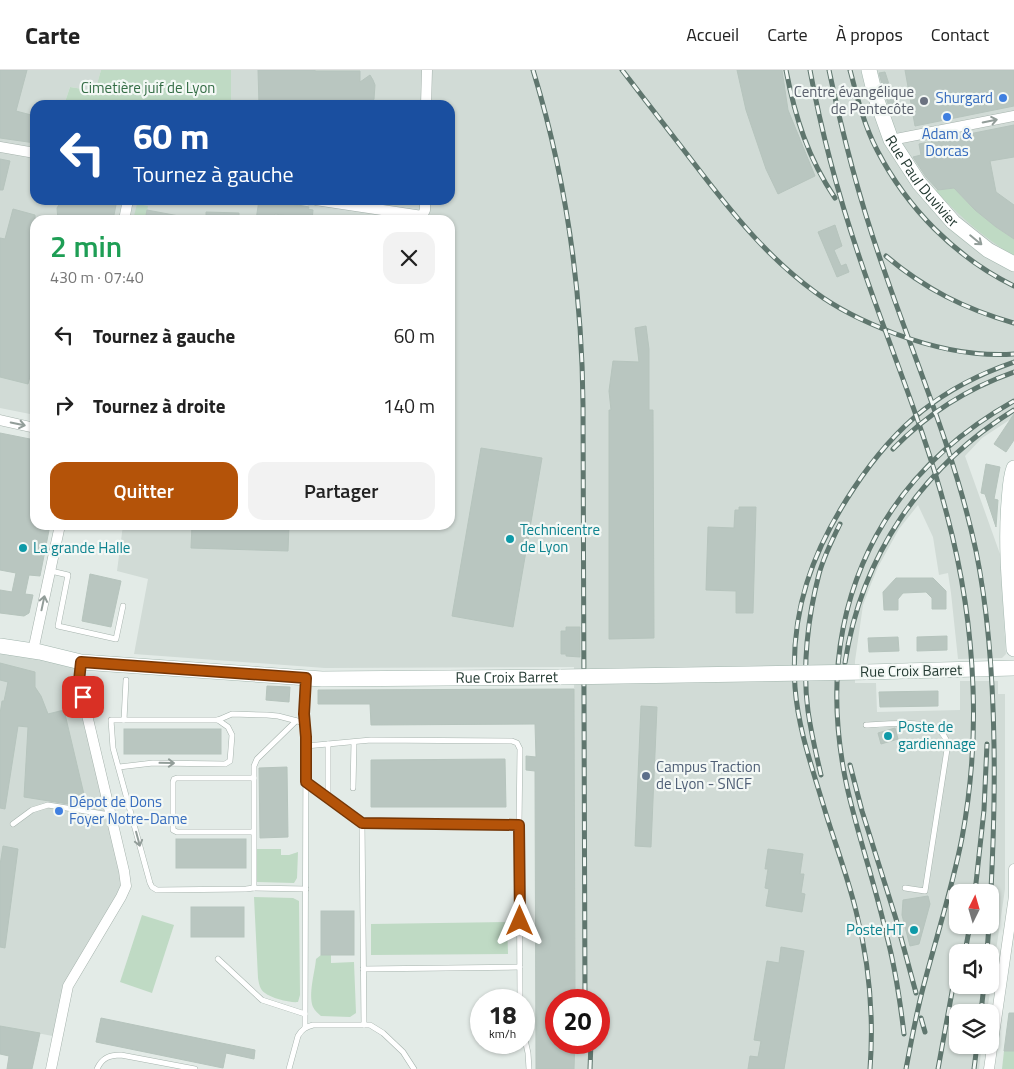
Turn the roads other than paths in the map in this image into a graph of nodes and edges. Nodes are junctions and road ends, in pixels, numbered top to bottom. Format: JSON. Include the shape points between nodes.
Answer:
{"nodes":[{"id":1,"x":427,"y":70,"type":"edge"},
{"id":2,"x":869,"y":70,"type":"edge"},
{"id":3,"x":426,"y":100,"type":"edge"},
{"id":4,"x":1014,"y":116,"type":"edge"},
{"id":5,"x":891,"y":140,"type":"junction"},
{"id":6,"x":0,"y":147,"type":"edge"},
{"id":7,"x":30,"y":152,"type":"edge"},
{"id":8,"x":349,"y":205,"type":"edge"},
{"id":9,"x":415,"y":215,"type":"edge"},
{"id":10,"x":1014,"y":264,"type":"edge"},
{"id":11,"x":0,"y":420,"type":"edge"},
{"id":12,"x":30,"y":427,"type":"edge"},
{"id":13,"x":1014,"y":468,"type":"edge"},
{"id":14,"x":59,"y":530,"type":"edge"},
{"id":15,"x":1011,"y":550,"type":"edge"},
{"id":16,"x":50,"y":571,"type":"junction"},
{"id":17,"x":123,"y":606,"type":"dead end"},
{"id":18,"x":0,"y":646,"type":"edge"},
{"id":19,"x":1014,"y":649,"type":"edge"},
{"id":20,"x":33,"y":651,"type":"junction"},
{"id":21,"x":81,"y":662,"type":"junction"},
{"id":22,"x":1014,"y":668,"type":"edge"},
{"id":23,"x":306,"y":678,"type":"junction"},
{"id":24,"x":126,"y":680,"type":"dead end"},
{"id":25,"x":124,"y":720,"type":"junction"},
{"id":26,"x":218,"y":720,"type":"junction"},
{"id":27,"x":296,"y":721,"type":"junction"},
{"id":28,"x":305,"y":723,"type":"junction"},
{"id":29,"x":866,"y":725,"type":"dead end"},
{"id":30,"x":354,"y":742,"type":"junction"},
{"id":31,"x":328,"y":744,"type":"junction"},
{"id":32,"x":306,"y":746,"type":"junction"},
{"id":33,"x":119,"y":767,"type":"junction"},
{"id":34,"x":254,"y":778,"type":"junction"},
{"id":35,"x":306,"y":782,"type":"junction"},
{"id":36,"x":353,"y":788,"type":"dead end"},
{"id":37,"x":328,"y":798,"type":"junction"},
{"id":38,"x":110,"y":815,"type":"junction"},
{"id":39,"x":362,"y":823,"type":"junction"},
{"id":40,"x":12,"y":824,"type":"dead end"},
{"id":41,"x":519,"y":825,"type":"junction"},
{"id":42,"x":253,"y":832,"type":"junction"},
{"id":43,"x":1014,"y":869,"type":"edge"},
{"id":44,"x":254,"y":888,"type":"junction"},
{"id":45,"x":905,"y":888,"type":"dead end"},
{"id":46,"x":306,"y":889,"type":"junction"},
{"id":47,"x":1014,"y":896,"type":"edge"},
{"id":48,"x":218,"y":959,"type":"dead end"},
{"id":49,"x":520,"y":967,"type":"junction"},
{"id":50,"x":363,"y":969,"type":"junction"},
{"id":51,"x":520,"y":989,"type":"edge"},
{"id":52,"x":305,"y":1014,"type":"junction"},
{"id":53,"x":364,"y":1025,"type":"junction"},
{"id":54,"x":305,"y":1028,"type":"junction"},
{"id":55,"x":528,"y":1054,"type":"edge"},
{"id":56,"x":51,"y":1069,"type":"edge"},
{"id":57,"x":97,"y":1069,"type":"edge"},
{"id":58,"x":195,"y":1069,"type":"edge"},
{"id":59,"x":289,"y":1069,"type":"edge"},
{"id":60,"x":414,"y":1069,"type":"edge"},
{"id":61,"x":529,"y":1069,"type":"edge"},
{"id":62,"x":989,"y":1069,"type":"edge"}],
"edges":[{"from":1,"to":3,"type":"street"},
{"from":2,"to":5,"type":"street","name":"Rue Paul Duvivier"},
{"from":5,"to":4,"type":"street","one_way":true},
{"from":5,"to":10,"type":"street","name":"Rue Paul Duvivier","one_way":true,"via":[[919,183],[953,222],[988,250]]},
{"from":6,"to":7,"type":"street"},
{"from":8,"to":9,"type":"street"},
{"from":11,"to":12,"type":"street","one_way":true},
{"from":13,"to":15,"type":"street","via":[[1008,516]]},
{"from":14,"to":16,"type":"street"},
{"from":15,"to":19,"type":"street"},
{"from":16,"to":17,"type":"lane","via":[[68,575],[58,626],[116,639]]},
{"from":20,"to":16,"type":"street","one_way":true},
{"from":18,"to":20,"type":"street","name":"Rue Croix Barret"},
{"from":20,"to":21,"type":"street","name":"Rue Croix Barret"},
{"from":21,"to":23,"type":"street","name":"Rue Croix Barret"},
{"from":21,"to":38,"type":"street","via":[[79,681]]},
{"from":22,"to":23,"type":"street","name":"Rue Croix Barret","bridge":true,"via":[[561,677]]},
{"from":23,"to":28,"type":"lane"},
{"from":24,"to":25,"type":"lane"},
{"from":25,"to":26,"type":"lane"},
{"from":25,"to":33,"type":"lane","via":[[111,720],[113,748]]},
{"from":26,"to":27,"type":"lane","via":[[232,714],[278,716]]},
{"from":33,"to":26,"type":"lane","one_way":true,"via":[[230,762],[232,735],[228,727]]},
{"from":27,"to":28,"type":"lane"},
{"from":27,"to":34,"type":"lane","via":[[257,759]]},
{"from":28,"to":32,"type":"lane"},
{"from":29,"to":45,"type":"lane","via":[[931,725],[944,735],[948,743],[925,891]]},
{"from":30,"to":31,"type":"lane"},
{"from":30,"to":36,"type":"lane"},
{"from":30,"to":41,"type":"lane","via":[[518,743]]},
{"from":31,"to":32,"type":"lane"},
{"from":31,"to":37,"type":"lane"},
{"from":32,"to":35,"type":"lane"},
{"from":33,"to":44,"type":"lane","one_way":true,"via":[[152,888]]},
{"from":34,"to":42,"type":"lane"},
{"from":34,"to":42,"type":"lane","via":[[177,778],[172,782],[173,830]]},
{"from":35,"to":37,"type":"lane"},
{"from":35,"to":46,"type":"lane"},
{"from":37,"to":39,"type":"lane"},
{"from":38,"to":40,"type":"lane","via":[[48,805],[32,810]]},
{"from":38,"to":56,"type":"street","via":[[126,886],[68,986]]},
{"from":39,"to":41,"type":"lane"},
{"from":39,"to":50,"type":"lane"},
{"from":41,"to":49,"type":"lane"},
{"from":42,"to":44,"type":"lane"},
{"from":43,"to":47,"type":"street"},
{"from":44,"to":46,"type":"lane"},
{"from":46,"to":52,"type":"lane"},
{"from":47,"to":62,"type":"street"},
{"from":48,"to":52,"type":"lane","via":[[262,1000]]},
{"from":49,"to":50,"type":"lane"},
{"from":49,"to":51,"type":"lane"},
{"from":50,"to":53,"type":"lane"},
{"from":52,"to":54,"type":"lane"},
{"from":53,"to":54,"type":"lane","via":[[313,1025]]},
{"from":53,"to":60,"type":"lane","via":[[384,1033]]},
{"from":54,"to":59,"type":"lane","via":[[298,1036]]},
{"from":55,"to":61,"type":"lane"},
{"from":57,"to":58,"type":"lane","via":[[105,1058],[121,1054]]}]}
